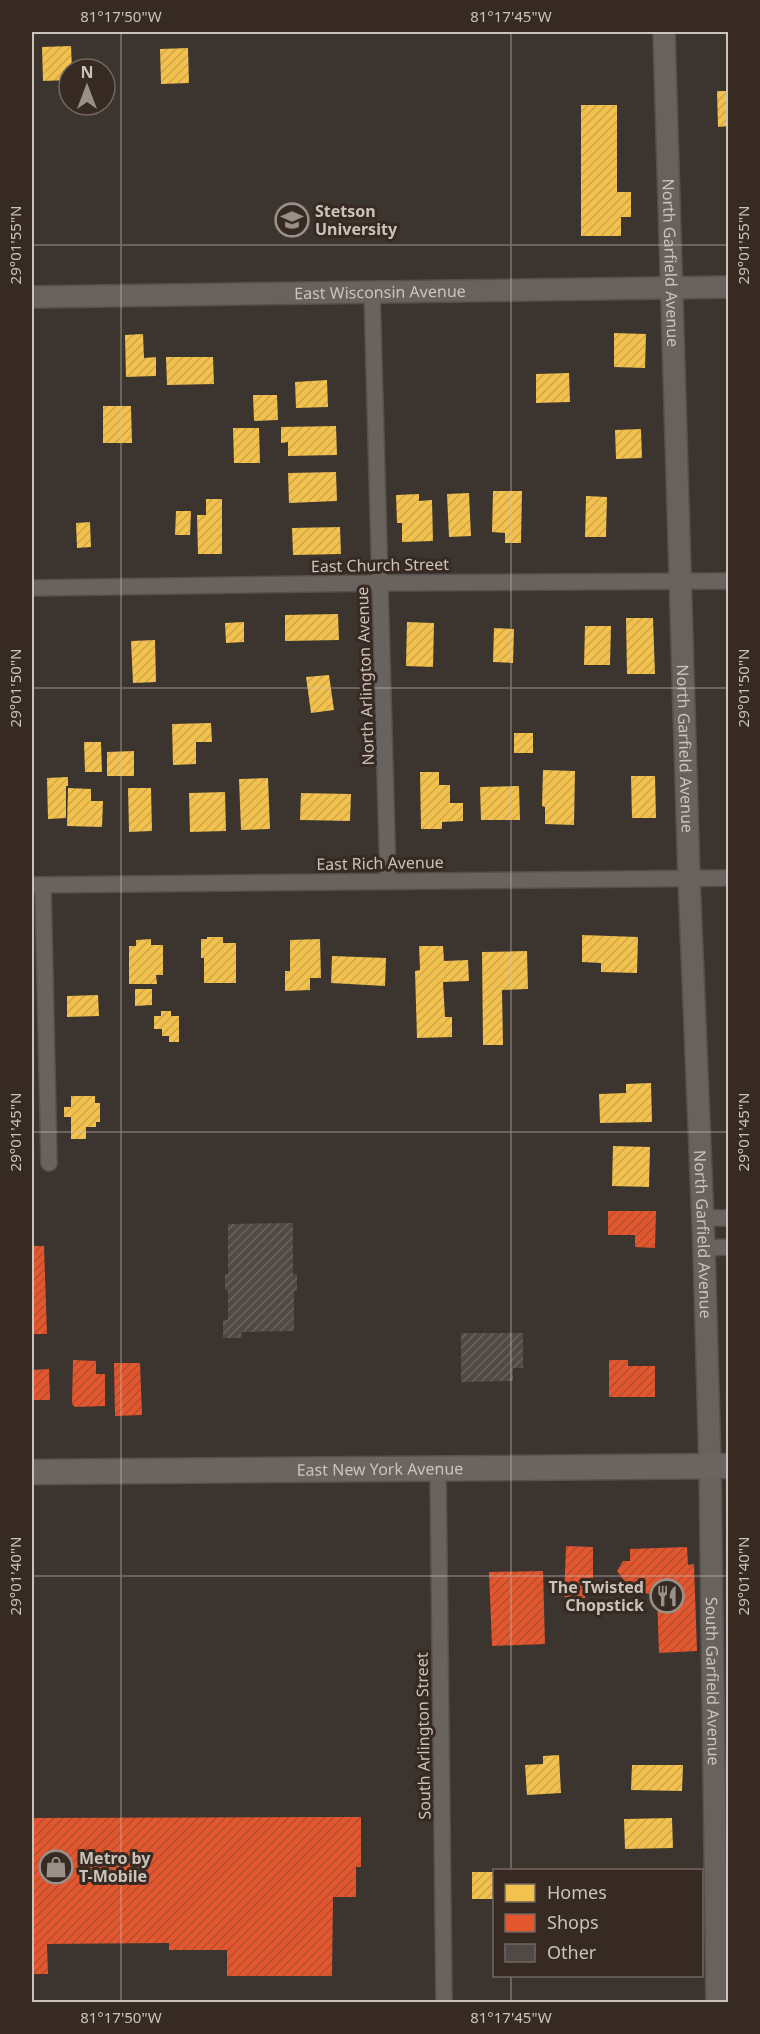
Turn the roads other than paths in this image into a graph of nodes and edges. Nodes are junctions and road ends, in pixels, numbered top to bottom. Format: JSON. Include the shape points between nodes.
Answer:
{"nodes":[{"id":1,"x":664,"y":32,"type":"edge"},
{"id":2,"x":729,"y":286,"type":"edge"},
{"id":3,"x":671,"y":287,"type":"junction"},
{"id":4,"x":372,"y":291,"type":"junction"},
{"id":5,"x":32,"y":297,"type":"edge"},
{"id":6,"x":682,"y":581,"type":"junction"},
{"id":7,"x":729,"y":581,"type":"edge"},
{"id":8,"x":380,"y":583,"type":"junction"},
{"id":9,"x":32,"y":588,"type":"edge"},
{"id":10,"x":689,"y":878,"type":"junction"},
{"id":11,"x":729,"y":878,"type":"edge"},
{"id":12,"x":388,"y":880,"type":"junction"},
{"id":13,"x":37,"y":885,"type":"edge"},
{"id":14,"x":48,"y":1163,"type":"dead end"},
{"id":15,"x":703,"y":1218,"type":"junction"},
{"id":16,"x":729,"y":1218,"type":"edge"},
{"id":17,"x":729,"y":1247,"type":"edge"},
{"id":18,"x":704,"y":1248,"type":"junction"},
{"id":19,"x":719,"y":1466,"type":"edge"},
{"id":20,"x":438,"y":1469,"type":"junction"},
{"id":21,"x":32,"y":1472,"type":"edge"},
{"id":22,"x":444,"y":2002,"type":"edge"},
{"id":23,"x":717,"y":2002,"type":"edge"}],
"edges":[{"from":1,"to":3,"type":"street","name":"North Garfield Avenue"},
{"from":2,"to":3,"type":"street","name":"East Wisconsin Avenue"},
{"from":3,"to":4,"type":"street","name":"East Wisconsin Avenue"},
{"from":3,"to":6,"type":"street","name":"North Garfield Avenue"},
{"from":4,"to":5,"type":"street","name":"East Wisconsin Avenue"},
{"from":4,"to":8,"type":"street","name":"North Arlington Avenue"},
{"from":6,"to":7,"type":"street","name":"East Church Street"},
{"from":6,"to":8,"type":"street","name":"East Church Street"},
{"from":6,"to":10,"type":"street","name":"North Garfield Avenue"},
{"from":8,"to":9,"type":"street","name":"East Church Street"},
{"from":8,"to":12,"type":"street","name":"North Arlington Avenue"},
{"from":10,"to":11,"type":"street","name":"East Rich Avenue"},
{"from":10,"to":12,"type":"street","name":"East Rich Avenue"},
{"from":10,"to":15,"type":"street","name":"North Garfield Avenue"},
{"from":12,"to":13,"type":"street","name":"East Rich Avenue"},
{"from":13,"to":14,"type":"street"},
{"from":15,"to":16,"type":"street"},
{"from":15,"to":18,"type":"street","name":"North Garfield Avenue"},
{"from":17,"to":18,"type":"street"},
{"from":18,"to":19,"type":"street","name":"North Garfield Avenue"},
{"from":19,"to":20,"type":"main road","name":"East New York Avenue"},
{"from":19,"to":23,"type":"street","name":"South Garfield Avenue"},
{"from":20,"to":21,"type":"main road","name":"East New York Avenue"},
{"from":20,"to":22,"type":"street","name":"South Arlington Street"}]}
